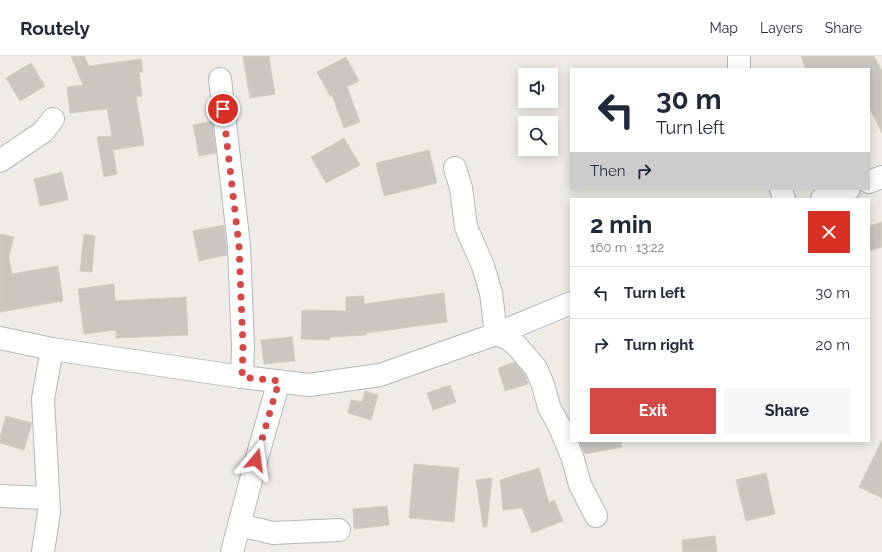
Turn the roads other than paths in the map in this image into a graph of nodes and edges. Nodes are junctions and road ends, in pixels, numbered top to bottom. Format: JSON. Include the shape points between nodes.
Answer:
{"nodes":[{"id":1,"x":739,"y":56,"type":"edge"},
{"id":2,"x":739,"y":68,"type":"edge"},
{"id":3,"x":220,"y":79,"type":"dead end"},
{"id":4,"x":53,"y":119,"type":"dead end"},
{"id":5,"x":0,"y":161,"type":"edge"},
{"id":6,"x":455,"y":168,"type":"dead end"},
{"id":7,"x":882,"y":177,"type":"edge"},
{"id":8,"x":870,"y":182,"type":"edge"},
{"id":9,"x":846,"y":190,"type":"edge"},
{"id":10,"x":825,"y":198,"type":"edge"},
{"id":11,"x":570,"y":303,"type":"edge"},
{"id":12,"x":496,"y":334,"type":"junction"},
{"id":13,"x":0,"y":338,"type":"edge"},
{"id":14,"x":52,"y":349,"type":"junction"},
{"id":15,"x":242,"y":377,"type":"junction"},
{"id":16,"x":279,"y":381,"type":"junction"},
{"id":17,"x":0,"y":496,"type":"edge"},
{"id":18,"x":48,"y":498,"type":"junction"},
{"id":19,"x":596,"y":516,"type":"dead end"},
{"id":20,"x":239,"y":525,"type":"junction"},
{"id":21,"x":339,"y":530,"type":"dead end"},
{"id":22,"x":43,"y":552,"type":"edge"},
{"id":23,"x":232,"y":552,"type":"edge"}],
"edges":[{"from":1,"to":2,"type":"street"},
{"from":3,"to":15,"type":"street","via":[[239,246]]},
{"from":4,"to":5,"type":"street","via":[[43,132]]},
{"from":6,"to":12,"type":"street","via":[[461,188],[466,227],[483,266],[491,293]]},
{"from":7,"to":8,"type":"street"},
{"from":9,"to":10,"type":"street"},
{"from":11,"to":12,"type":"street"},
{"from":12,"to":16,"type":"street","via":[[380,375],[309,385]]},
{"from":12,"to":19,"type":"street","via":[[517,346],[536,368],[544,385],[549,407],[573,458],[580,484]]},
{"from":13,"to":14,"type":"street"},
{"from":14,"to":15,"type":"street"},
{"from":14,"to":18,"type":"street","via":[[43,399]]},
{"from":15,"to":16,"type":"street"},
{"from":16,"to":20,"type":"street"},
{"from":17,"to":18,"type":"street"},
{"from":18,"to":22,"type":"street","via":[[49,512]]},
{"from":20,"to":21,"type":"street","via":[[273,533]]},
{"from":20,"to":23,"type":"street"}]}
